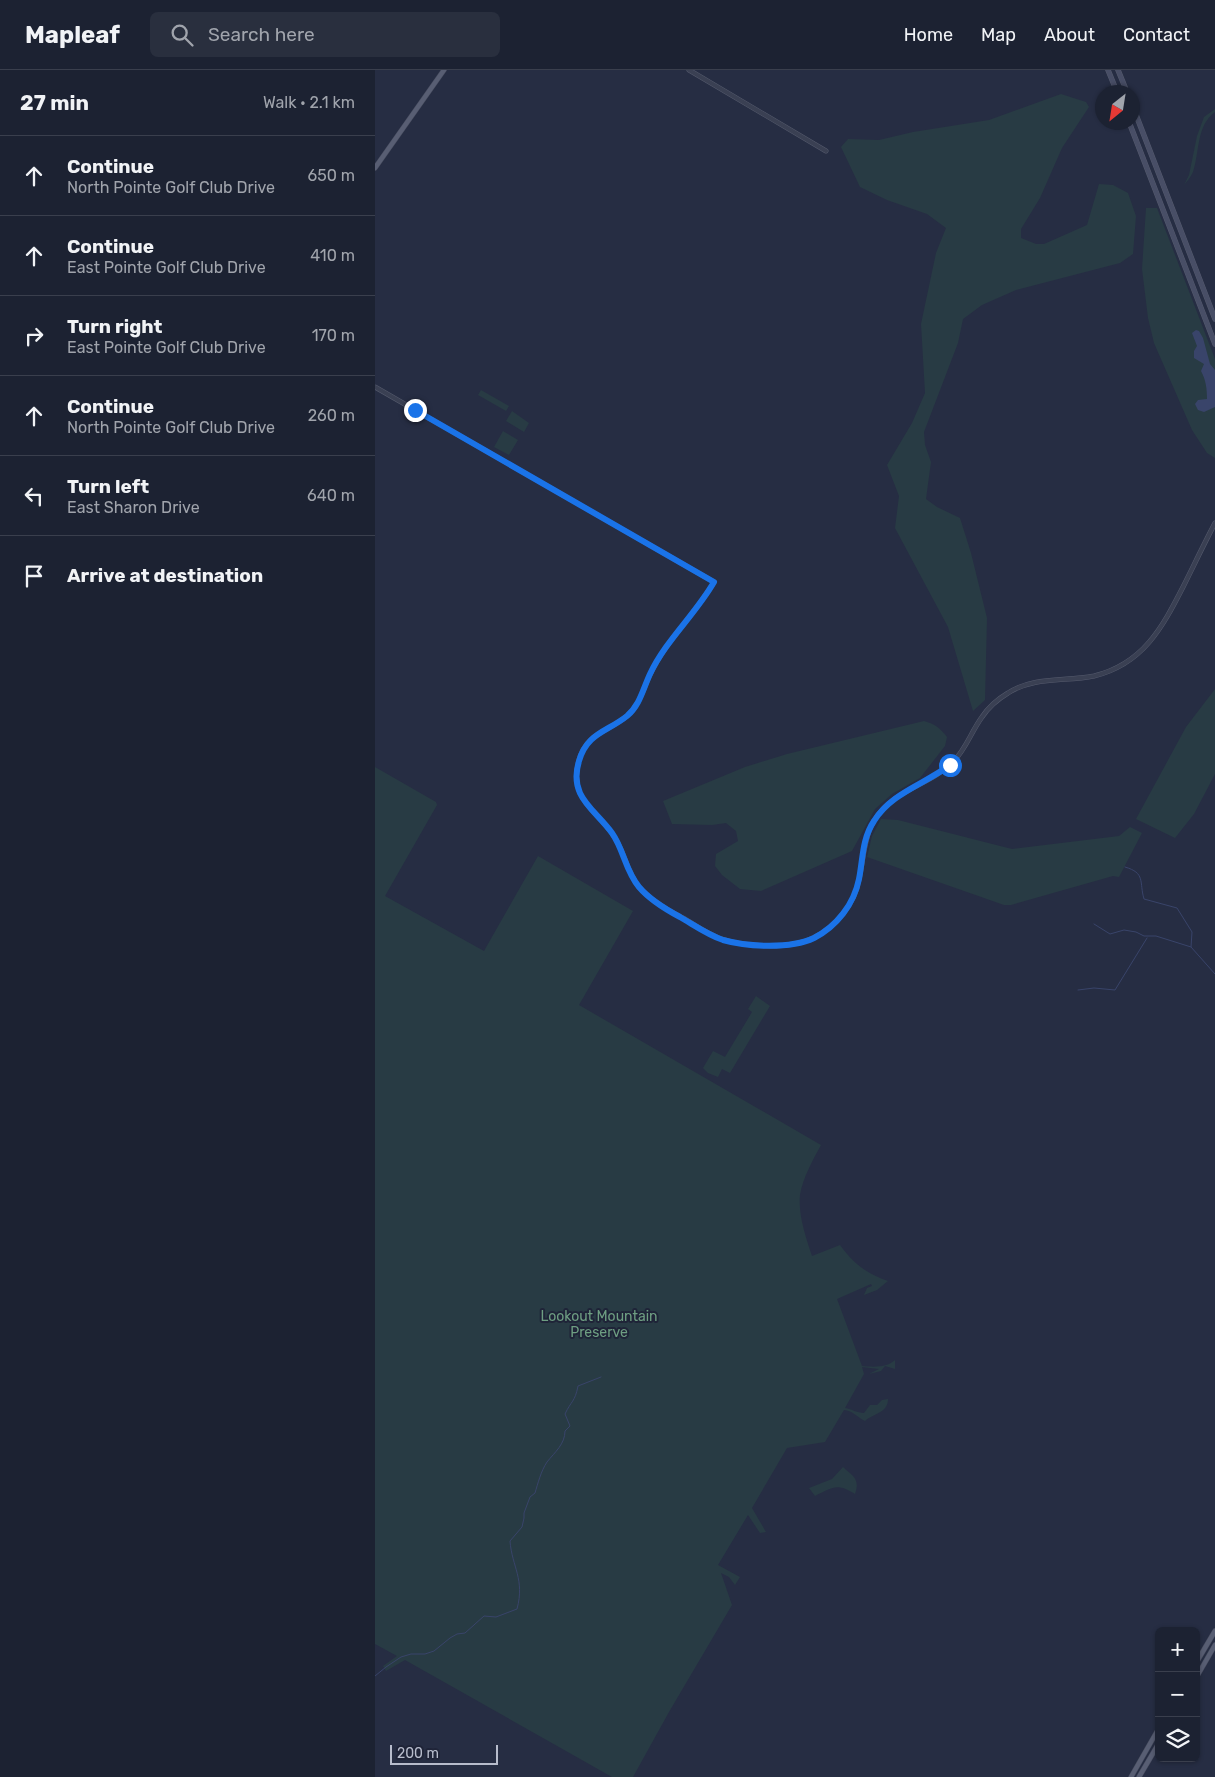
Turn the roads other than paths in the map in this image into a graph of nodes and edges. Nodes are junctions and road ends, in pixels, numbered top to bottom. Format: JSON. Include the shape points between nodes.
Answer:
{"nodes":[{"id":1,"x":444,"y":70,"type":"edge"},
{"id":2,"x":689,"y":70,"type":"edge"},
{"id":3,"x":1108,"y":70,"type":"edge"},
{"id":4,"x":1118,"y":70,"type":"edge"},
{"id":5,"x":1114,"y":85,"type":"edge"},
{"id":6,"x":1124,"y":85,"type":"edge"},
{"id":7,"x":1140,"y":124,"type":"edge"},
{"id":8,"x":1132,"y":130,"type":"edge"},
{"id":9,"x":826,"y":151,"type":"dead end"},
{"id":10,"x":375,"y":168,"type":"edge"},
{"id":11,"x":1215,"y":319,"type":"edge"},
{"id":12,"x":1215,"y":344,"type":"edge"},
{"id":13,"x":375,"y":388,"type":"edge"},
{"id":14,"x":1215,"y":523,"type":"edge"},
{"id":15,"x":1215,"y":1631,"type":"edge"},
{"id":16,"x":1215,"y":1645,"type":"edge"},
{"id":17,"x":1200,"y":1656,"type":"edge"},
{"id":18,"x":1199,"y":1672,"type":"edge"},
{"id":19,"x":1155,"y":1735,"type":"edge"},
{"id":20,"x":1155,"y":1750,"type":"edge"},
{"id":21,"x":1131,"y":1777,"type":"edge"},
{"id":22,"x":1139,"y":1777,"type":"edge"}],
"edges":[{"from":1,"to":10,"type":"main road"},
{"from":2,"to":9,"type":"street"},
{"from":3,"to":5,"type":"main road"},
{"from":4,"to":6,"type":"main road"},
{"from":7,"to":11,"type":"main road"},
{"from":8,"to":12,"type":"main road"},
{"from":13,"to":14,"type":"street","via":[[714,582],[703,602],[664,650],[636,706],[628,715],[598,733],[585,747],[577,774],[579,792],[618,843],[629,873],[638,886],[655,902],[711,935],[730,941],[778,946],[807,941],[834,925],[854,894],[866,839],[882,811],[893,800],[950,765],[963,750],[983,715],[1008,693],[1035,682],[1103,673],[1121,666],[1143,650],[1163,625]]},
{"from":15,"to":17,"type":"main road"},
{"from":16,"to":18,"type":"main road"},
{"from":19,"to":21,"type":"main road"},
{"from":20,"to":22,"type":"main road"}]}
